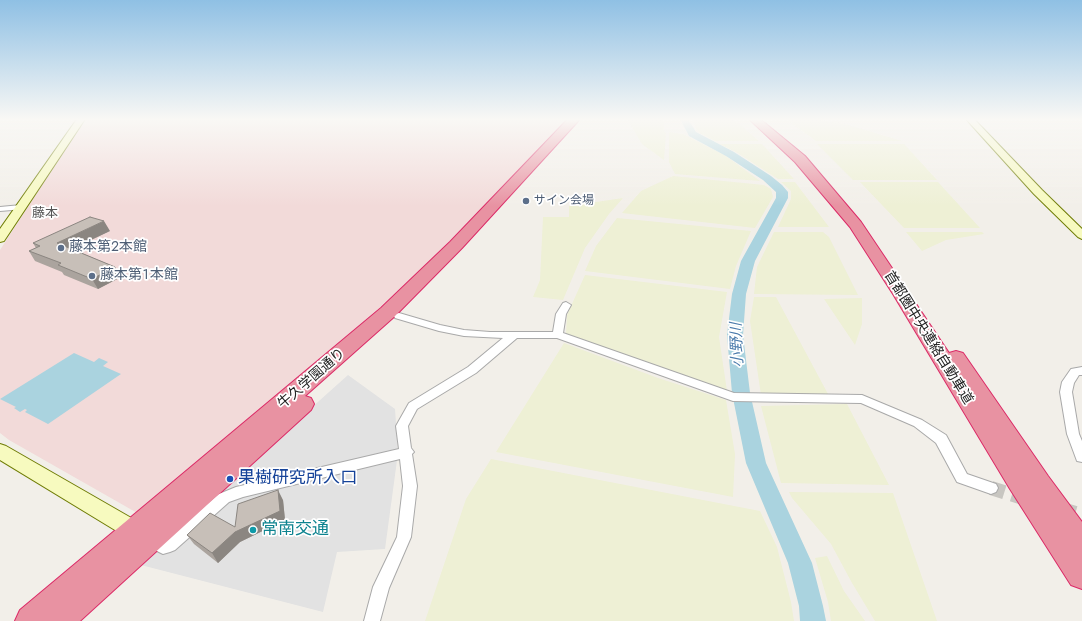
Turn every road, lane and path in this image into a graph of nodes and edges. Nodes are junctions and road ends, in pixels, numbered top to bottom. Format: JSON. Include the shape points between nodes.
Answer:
{"nodes":[{"id":1,"x":61,"y":148,"type":"edge"},
{"id":2,"x":547,"y":148,"type":"edge"},
{"id":3,"x":557,"y":148,"type":"edge"},
{"id":4,"x":787,"y":148,"type":"edge"},
{"id":5,"x":797,"y":148,"type":"edge"},
{"id":6,"x":997,"y":148,"type":"edge"},
{"id":7,"x":21,"y":207,"type":"junction"},
{"id":8,"x":0,"y":209,"type":"edge"},
{"id":9,"x":1082,"y":235,"type":"edge"},
{"id":10,"x":0,"y":238,"type":"edge"},
{"id":11,"x":566,"y":305,"type":"dead end"},
{"id":12,"x":399,"y":316,"type":"junction"},
{"id":13,"x":514,"y":334,"type":"junction"},
{"id":14,"x":558,"y":335,"type":"junction"},
{"id":15,"x":1082,"y":371,"type":"edge"},
{"id":16,"x":0,"y":451,"type":"edge"},
{"id":17,"x":407,"y":452,"type":"junction"},
{"id":18,"x":1082,"y":457,"type":"edge"},
{"id":19,"x":991,"y":488,"type":"tunnel mouth"},
{"id":20,"x":142,"y":535,"type":"junction"},
{"id":21,"x":1082,"y":545,"type":"edge"},
{"id":22,"x":1082,"y":575,"type":"edge"},
{"id":23,"x":31,"y":621,"type":"edge"},
{"id":24,"x":57,"y":621,"type":"edge"},
{"id":25,"x":372,"y":621,"type":"edge"}],
"edges":[{"from":1,"to":7,"type":"street"},
{"from":2,"to":20,"type":"highway","name":"牛久学園通り","via":[[456,245],[388,312]]},
{"from":3,"to":12,"type":"highway","name":"牛久学園通り","via":[[467,247]]},
{"from":4,"to":22,"type":"highway","name":"首都圏中央連絡自動車道","via":[[800,159],[856,225]]},
{"from":5,"to":21,"type":"highway","name":"首都圏中央連絡自動車道","via":[[847,198],[869,226]]},
{"from":6,"to":9,"type":"street"},
{"from":7,"to":8,"type":"street"},
{"from":7,"to":10,"type":"street"},
{"from":11,"to":14,"type":"street","via":[[561,314]]},
{"from":12,"to":13,"type":"street","via":[[464,333]]},
{"from":12,"to":20,"type":"highway","name":"牛久学園通り","via":[[332,378]]},
{"from":13,"to":14,"type":"street"},
{"from":13,"to":17,"type":"street","via":[[472,370],[413,406],[402,426]]},
{"from":14,"to":19,"type":"street","via":[[733,397],[862,398],[918,423],[941,439],[962,478]]},
{"from":15,"to":18,"type":"street","via":[[1075,372],[1068,382],[1066,392],[1073,434]]},
{"from":16,"to":20,"type":"street"},
{"from":17,"to":20,"type":"street","via":[[242,491],[224,498],[170,545],[163,547]]},
{"from":17,"to":25,"type":"street","via":[[410,486],[404,537],[381,587]]},
{"from":20,"to":23,"type":"highway","name":"牛久学園通り"},
{"from":20,"to":24,"type":"highway","name":"牛久学園通り"}]}
